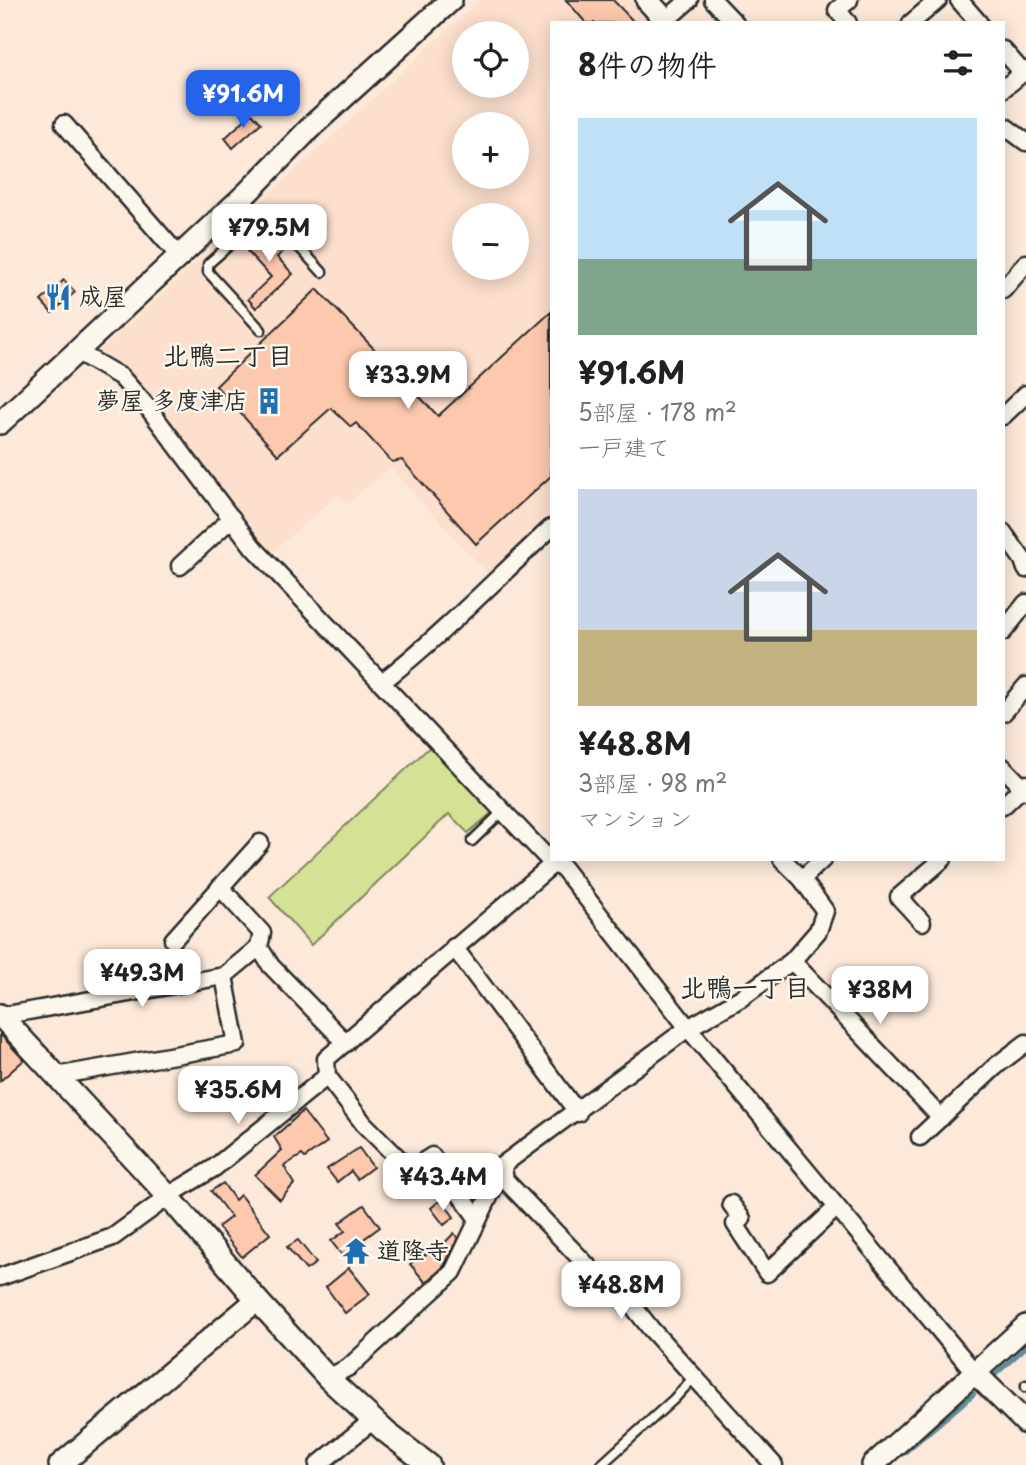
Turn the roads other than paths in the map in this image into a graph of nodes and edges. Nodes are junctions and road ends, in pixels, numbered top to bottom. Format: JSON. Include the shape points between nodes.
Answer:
{"nodes":[{"id":1,"x":647,"y":0,"type":"edge"},
{"id":2,"x":689,"y":0,"type":"edge"},
{"id":3,"x":713,"y":0,"type":"edge"},
{"id":4,"x":849,"y":0,"type":"edge"},
{"id":5,"x":938,"y":0,"type":"edge"},
{"id":6,"x":959,"y":0,"type":"edge"},
{"id":7,"x":446,"y":2,"type":"edge"},
{"id":8,"x":666,"y":21,"type":"edge"},
{"id":9,"x":668,"y":21,"type":"edge"},
{"id":10,"x":733,"y":21,"type":"edge"},
{"id":11,"x":846,"y":21,"type":"edge"},
{"id":12,"x":913,"y":21,"type":"edge"},
{"id":13,"x":977,"y":21,"type":"edge"},
{"id":14,"x":1005,"y":52,"type":"edge"},
{"id":15,"x":1025,"y":71,"type":"edge"},
{"id":16,"x":1005,"y":87,"type":"edge"},
{"id":17,"x":64,"y":124,"type":"dead end"},
{"id":18,"x":1005,"y":126,"type":"edge"},
{"id":19,"x":1026,"y":142,"type":"edge"},
{"id":20,"x":179,"y":256,"type":"junction"},
{"id":21,"x":1025,"y":268,"type":"edge"},
{"id":22,"x":322,"y":272,"type":"dead end"},
{"id":23,"x":1005,"y":288,"type":"edge"},
{"id":24,"x":261,"y":330,"type":"dead end"},
{"id":25,"x":76,"y":351,"type":"junction"},
{"id":26,"x":1026,"y":394,"type":"edge"},
{"id":27,"x":1005,"y":414,"type":"edge"},
{"id":28,"x":0,"y":423,"type":"edge"},
{"id":29,"x":232,"y":519,"type":"junction"},
{"id":30,"x":550,"y":529,"type":"edge"},
{"id":31,"x":1005,"y":535,"type":"edge"},
{"id":32,"x":180,"y":566,"type":"dead end"},
{"id":33,"x":1026,"y":569,"type":"edge"},
{"id":34,"x":1026,"y":603,"type":"edge"},
{"id":35,"x":1005,"y":629,"type":"edge"},
{"id":36,"x":382,"y":682,"type":"junction"},
{"id":37,"x":1026,"y":686,"type":"edge"},
{"id":38,"x":1005,"y":711,"type":"edge"},
{"id":39,"x":1005,"y":769,"type":"edge"},
{"id":40,"x":1025,"y":787,"type":"edge"},
{"id":41,"x":1005,"y":804,"type":"edge"},
{"id":42,"x":503,"y":811,"type":"junction"},
{"id":43,"x":472,"y":841,"type":"dead end"},
{"id":44,"x":260,"y":843,"type":"dead end"},
{"id":45,"x":550,"y":852,"type":"edge"},
{"id":46,"x":784,"y":861,"type":"edge"},
{"id":47,"x":821,"y":861,"type":"edge"},
{"id":48,"x":941,"y":861,"type":"edge"},
{"id":49,"x":564,"y":864,"type":"edge"},
{"id":50,"x":802,"y":879,"type":"junction"},
{"id":51,"x":220,"y":887,"type":"junction"},
{"id":52,"x":922,"y":922,"type":"dead end"},
{"id":53,"x":173,"y":940,"type":"dead end"},
{"id":54,"x":259,"y":947,"type":"junction"},
{"id":55,"x":454,"y":947,"type":"junction"},
{"id":56,"x":792,"y":961,"type":"junction"},
{"id":57,"x":224,"y":976,"type":"junction"},
{"id":58,"x":0,"y":1015,"type":"edge"},
{"id":59,"x":688,"y":1028,"type":"junction"},
{"id":60,"x":346,"y":1043,"type":"junction"},
{"id":61,"x":1026,"y":1043,"type":"edge"},
{"id":62,"x":55,"y":1076,"type":"junction"},
{"id":63,"x":327,"y":1076,"type":"junction"},
{"id":64,"x":578,"y":1113,"type":"junction"},
{"id":65,"x":941,"y":1118,"type":"junction"},
{"id":66,"x":920,"y":1137,"type":"dead end"},
{"id":67,"x":503,"y":1168,"type":"junction"},
{"id":68,"x":462,"y":1195,"type":"junction"},
{"id":69,"x":169,"y":1197,"type":"junction"},
{"id":70,"x":731,"y":1203,"type":"dead end"},
{"id":71,"x":836,"y":1208,"type":"junction"},
{"id":72,"x":478,"y":1219,"type":"junction"},
{"id":73,"x":0,"y":1277,"type":"edge"},
{"id":74,"x":257,"y":1300,"type":"junction"},
{"id":75,"x":1026,"y":1326,"type":"edge"},
{"id":76,"x":975,"y":1373,"type":"junction"},
{"id":77,"x":695,"y":1376,"type":"junction"},
{"id":78,"x":328,"y":1378,"type":"junction"},
{"id":79,"x":373,"y":1420,"type":"junction"},
{"id":80,"x":1026,"y":1423,"type":"edge"},
{"id":81,"x":60,"y":1465,"type":"edge"},
{"id":82,"x":318,"y":1465,"type":"edge"},
{"id":83,"x":429,"y":1465,"type":"edge"},
{"id":84,"x":601,"y":1465,"type":"edge"},
{"id":85,"x":774,"y":1465,"type":"edge"},
{"id":86,"x":873,"y":1465,"type":"edge"}],
"edges":[{"from":1,"to":8,"type":"street"},
{"from":2,"to":9,"type":"street"},
{"from":3,"to":10,"type":"street"},
{"from":4,"to":11,"type":"street","via":[[837,10]]},
{"from":5,"to":12,"type":"street"},
{"from":6,"to":13,"type":"street"},
{"from":7,"to":20,"type":"street"},
{"from":14,"to":15,"type":"street"},
{"from":15,"to":16,"type":"street"},
{"from":17,"to":20,"type":"street"},
{"from":18,"to":19,"type":"street"},
{"from":20,"to":25,"type":"street"},
{"from":21,"to":23,"type":"street"},
{"from":22,"to":24,"type":"lane","via":[[267,212],[208,264],[208,272]]},
{"from":25,"to":28,"type":"street"},
{"from":25,"to":29,"type":"street","via":[[121,377]]},
{"from":26,"to":27,"type":"street"},
{"from":29,"to":32,"type":"street"},
{"from":29,"to":36,"type":"street","via":[[253,547]]},
{"from":30,"to":36,"type":"street","via":[[429,645]]},
{"from":31,"to":33,"type":"street"},
{"from":34,"to":35,"type":"street"},
{"from":36,"to":42,"type":"street"},
{"from":37,"to":38,"type":"street"},
{"from":39,"to":40,"type":"street"},
{"from":40,"to":41,"type":"street"},
{"from":42,"to":43,"type":"lane"},
{"from":42,"to":45,"type":"street"},
{"from":44,"to":51,"type":"street"},
{"from":46,"to":50,"type":"street"},
{"from":47,"to":50,"type":"street"},
{"from":48,"to":52,"type":"street","via":[[899,897]]},
{"from":49,"to":55,"type":"street"},
{"from":49,"to":59,"type":"street"},
{"from":50,"to":56,"type":"street","via":[[825,911],[818,930]]},
{"from":51,"to":53,"type":"street"},
{"from":51,"to":54,"type":"street","via":[[261,933]]},
{"from":54,"to":57,"type":"street"},
{"from":54,"to":60,"type":"street"},
{"from":55,"to":60,"type":"street"},
{"from":55,"to":64,"type":"street"},
{"from":56,"to":59,"type":"street"},
{"from":56,"to":65,"type":"street"},
{"from":57,"to":58,"type":"street"},
{"from":57,"to":62,"type":"street","via":[[237,1044]]},
{"from":58,"to":62,"type":"street"},
{"from":59,"to":64,"type":"street"},
{"from":59,"to":71,"type":"street"},
{"from":60,"to":63,"type":"street","via":[[326,1059]]},
{"from":61,"to":65,"type":"street"},
{"from":62,"to":69,"type":"street"},
{"from":63,"to":68,"type":"street","via":[[364,1124],[410,1170],[432,1156]]},
{"from":63,"to":69,"type":"street","via":[[214,1168]]},
{"from":64,"to":67,"type":"street"},
{"from":65,"to":66,"type":"street"},
{"from":67,"to":68,"type":"street"},
{"from":67,"to":72,"type":"street"},
{"from":67,"to":77,"type":"street","via":[[505,1180],[606,1285],[614,1282]]},
{"from":68,"to":72,"type":"street"},
{"from":69,"to":73,"type":"street","via":[[113,1237]]},
{"from":69,"to":74,"type":"street"},
{"from":70,"to":71,"type":"street","via":[[742,1219],[735,1224],[767,1273]]},
{"from":71,"to":76,"type":"street"},
{"from":72,"to":78,"type":"street","via":[[453,1272],[349,1367]]},
{"from":74,"to":78,"type":"street"},
{"from":74,"to":81,"type":"street"},
{"from":75,"to":76,"type":"street"},
{"from":76,"to":80,"type":"street"},
{"from":76,"to":86,"type":"street"},
{"from":77,"to":84,"type":"lane"},
{"from":77,"to":85,"type":"street"},
{"from":78,"to":79,"type":"street"},
{"from":79,"to":82,"type":"street"},
{"from":79,"to":83,"type":"street"}]}
